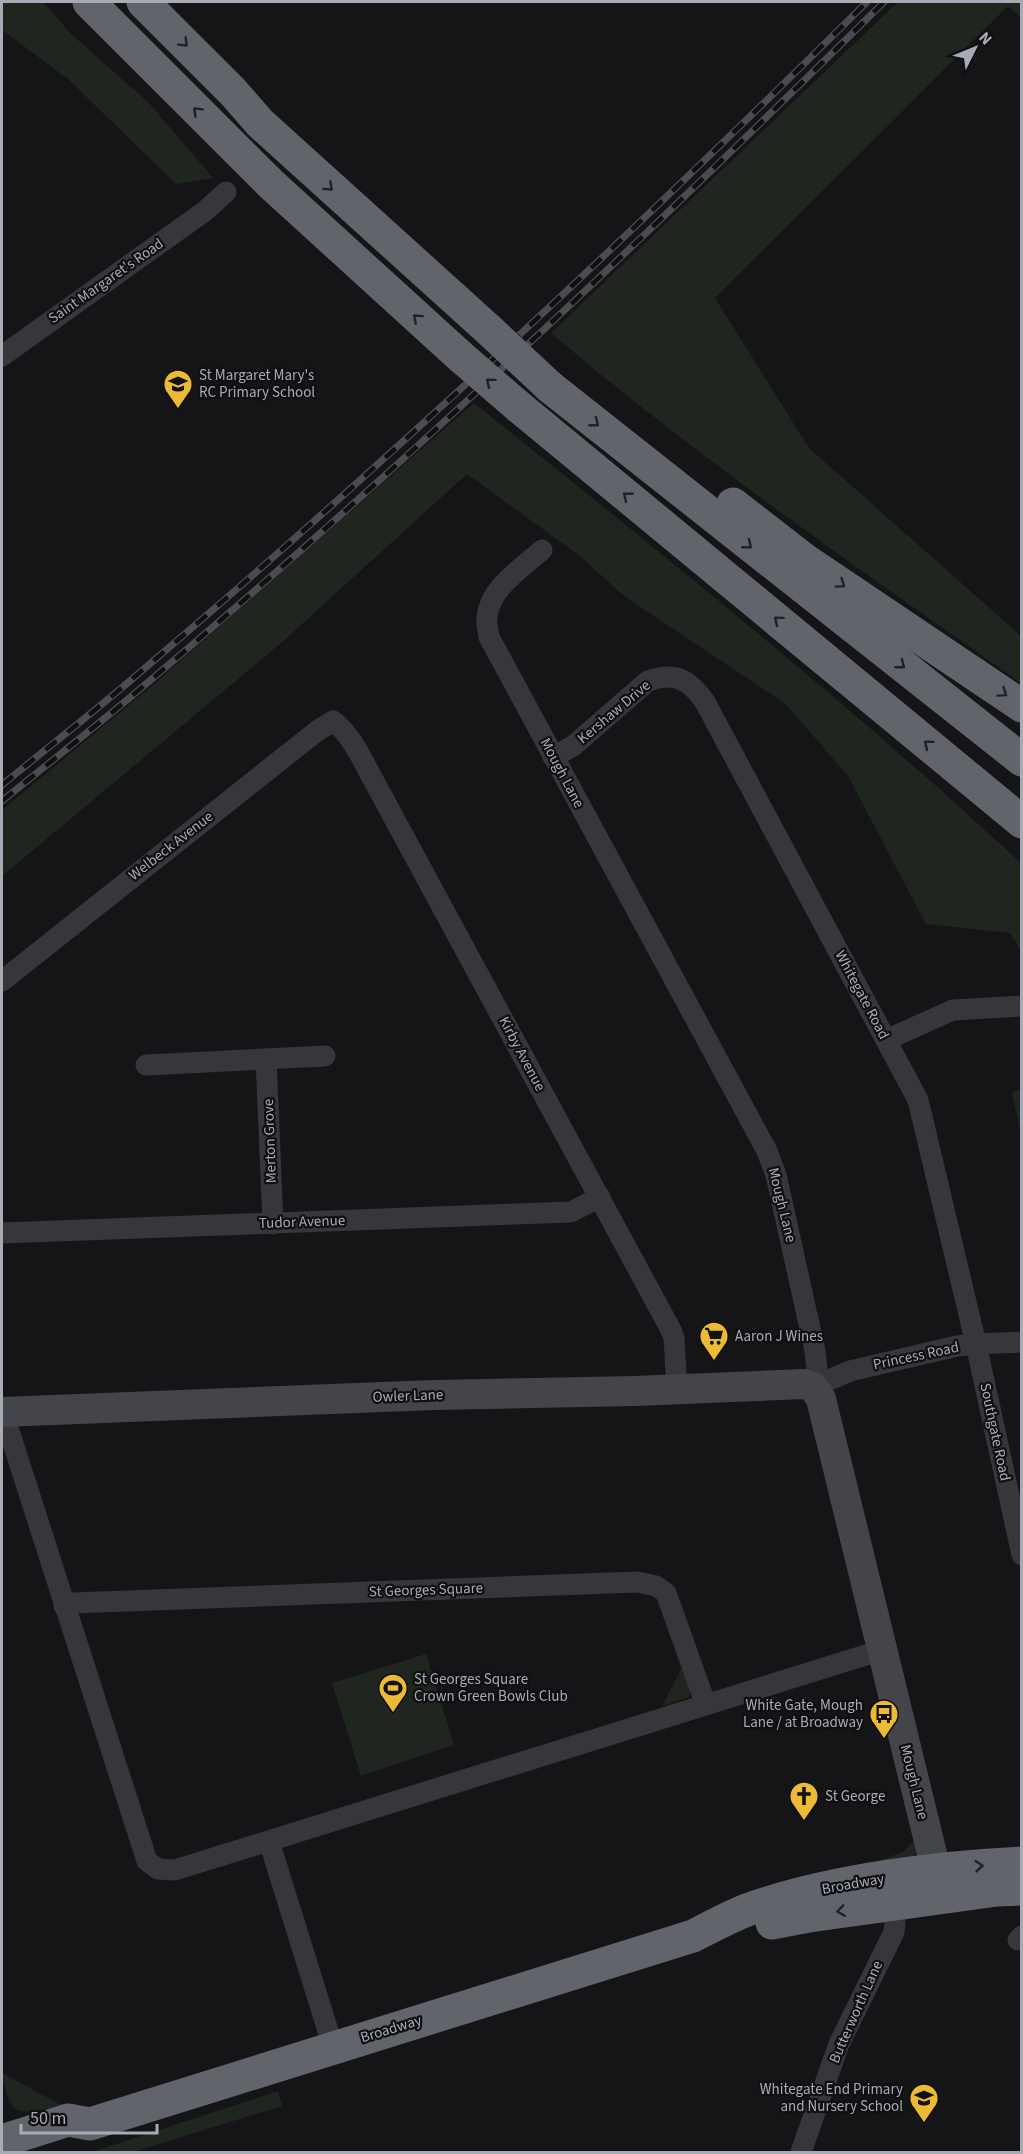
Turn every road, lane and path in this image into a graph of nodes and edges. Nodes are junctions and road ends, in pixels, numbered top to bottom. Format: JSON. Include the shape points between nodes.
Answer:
{"nodes":[{"id":1,"x":89,"y":2,"type":"edge"},
{"id":2,"x":143,"y":2,"type":"edge"},
{"id":3,"x":226,"y":192,"type":"dead end"},
{"id":4,"x":2,"y":356,"type":"edge"},
{"id":5,"x":556,"y":378,"type":"junction"},
{"id":6,"x":542,"y":550,"type":"dead end"},
{"id":7,"x":678,"y":677,"type":"joint"},
{"id":8,"x":1022,"y":706,"type":"edge"},
{"id":9,"x":342,"y":727,"type":"joint"},
{"id":10,"x":553,"y":757,"type":"junction"},
{"id":11,"x":1022,"y":760,"type":"edge"},
{"id":12,"x":966,"y":776,"type":"junction"},
{"id":13,"x":1022,"y":822,"type":"edge"},
{"id":14,"x":1022,"y":831,"type":"edge"},
{"id":15,"x":2,"y":981,"type":"edge"},
{"id":16,"x":1022,"y":1005,"type":"edge"},
{"id":17,"x":886,"y":1040,"type":"junction"},
{"id":18,"x":325,"y":1056,"type":"dead end"},
{"id":19,"x":266,"y":1059,"type":"junction"},
{"id":20,"x":146,"y":1065,"type":"dead end"},
{"id":21,"x":600,"y":1197,"type":"junction"},
{"id":22,"x":273,"y":1224,"type":"junction"},
{"id":23,"x":2,"y":1233,"type":"edge"},
{"id":24,"x":1022,"y":1342,"type":"edge"},
{"id":25,"x":976,"y":1344,"type":"junction"},
{"id":26,"x":813,"y":1387,"type":"junction"},
{"id":27,"x":677,"y":1389,"type":"junction"},
{"id":28,"x":4,"y":1412,"type":"edge"},
{"id":29,"x":1022,"y":1555,"type":"edge"},
{"id":30,"x":64,"y":1606,"type":"junction"},
{"id":31,"x":882,"y":1650,"type":"junction"},
{"id":32,"x":706,"y":1705,"type":"junction"},
{"id":33,"x":269,"y":1841,"type":"junction"},
{"id":34,"x":1022,"y":1863,"type":"edge"},
{"id":35,"x":938,"y":1884,"type":"junction"},
{"id":36,"x":1022,"y":1889,"type":"edge"},
{"id":37,"x":892,"y":1905,"type":"junction"},
{"id":38,"x":693,"y":1936,"type":"junction"},
{"id":39,"x":333,"y":2047,"type":"junction"},
{"id":40,"x":90,"y":2124,"type":"junction"},
{"id":41,"x":2,"y":2141,"type":"edge"},
{"id":42,"x":38,"y":2152,"type":"edge"},
{"id":43,"x":801,"y":2152,"type":"edge"}],
"edges":[{"from":12,"to":1,"type":"highway","one_way":true,"bridge":true,"via":[[461,357],[271,184]]},
{"from":2,"to":5,"type":"highway","one_way":true,"via":[[260,123],[361,216]]},
{"from":3,"to":4,"type":"street","name":"Saint Margaret's Road","via":[[205,200]]},
{"from":5,"to":8,"type":"highway","one_way":true,"via":[[805,560]]},
{"from":5,"to":11,"type":"highway","one_way":true},
{"from":6,"to":10,"type":"street","name":"Mough Lane","via":[[501,587],[491,601],[487,619],[489,637]]},
{"from":7,"to":10,"type":"street","name":"Kershaw Drive","via":[[660,676],[648,681],[573,746]]},
{"from":7,"to":17,"type":"street","name":"Whitegate Road","via":[[696,689],[705,702]]},
{"from":9,"to":15,"type":"street","name":"Welbeck Avenue","via":[[333,721],[317,731]]},
{"from":9,"to":21,"type":"street","name":"Kirby Avenue"},
{"from":10,"to":26,"type":"street","name":"Mough Lane","via":[[767,1151],[776,1175],[815,1351]]},
{"from":12,"to":13,"type":"highway"},
{"from":12,"to":14,"type":"highway"},
{"from":16,"to":17,"type":"street","via":[[952,1010]]},
{"from":17,"to":25,"type":"street","name":"Whitegate Road","via":[[918,1100]]},
{"from":18,"to":19,"type":"street"},
{"from":19,"to":20,"type":"street"},
{"from":19,"to":22,"type":"street","name":"Merton Grove"},
{"from":21,"to":22,"type":"street","name":"Tudor Avenue","via":[[571,1212]]},
{"from":21,"to":27,"type":"street","name":"Kirby Avenue","via":[[671,1330]]},
{"from":22,"to":23,"type":"street","name":"Tudor Avenue"},
{"from":24,"to":25,"type":"street","name":"Princess Road"},
{"from":25,"to":26,"type":"street","name":"Princess Road","via":[[850,1371]]},
{"from":25,"to":29,"type":"street","name":"Southgate Road"},
{"from":26,"to":27,"type":"street","name":"Owler Lane","via":[[804,1384]]},
{"from":26,"to":31,"type":"street","name":"Mough Lane","via":[[821,1399]]},
{"from":27,"to":28,"type":"street","name":"Owler Lane"},
{"from":28,"to":30,"type":"street"},
{"from":30,"to":32,"type":"street","name":"St Georges Square","via":[[638,1582],[666,1593]]},
{"from":30,"to":33,"type":"street","via":[[147,1861],[158,1869],[175,1870]]},
{"from":31,"to":32,"type":"street"},
{"from":31,"to":35,"type":"street","name":"Mough Lane"},
{"from":32,"to":33,"type":"street"},
{"from":33,"to":39,"type":"street"},
{"from":35,"to":34,"type":"highway","name":"Broadway","one_way":true},
{"from":35,"to":36,"type":"highway","name":"Broadway"},
{"from":35,"to":37,"type":"highway","name":"Broadway"},
{"from":35,"to":38,"type":"highway","name":"Broadway","via":[[822,1889],[754,1907]]},
{"from":37,"to":38,"type":"highway","name":"Broadway","one_way":true},
{"from":37,"to":43,"type":"street","name":"Butterworth Lane","via":[[894,1932],[839,2044]]},
{"from":38,"to":39,"type":"highway","name":"Broadway"},
{"from":39,"to":40,"type":"highway","name":"Broadway"},
{"from":40,"to":41,"type":"highway","name":"Broadway","via":[[68,2120]]},
{"from":40,"to":42,"type":"highway","name":"Broadway","via":[[76,2140]]}]}
